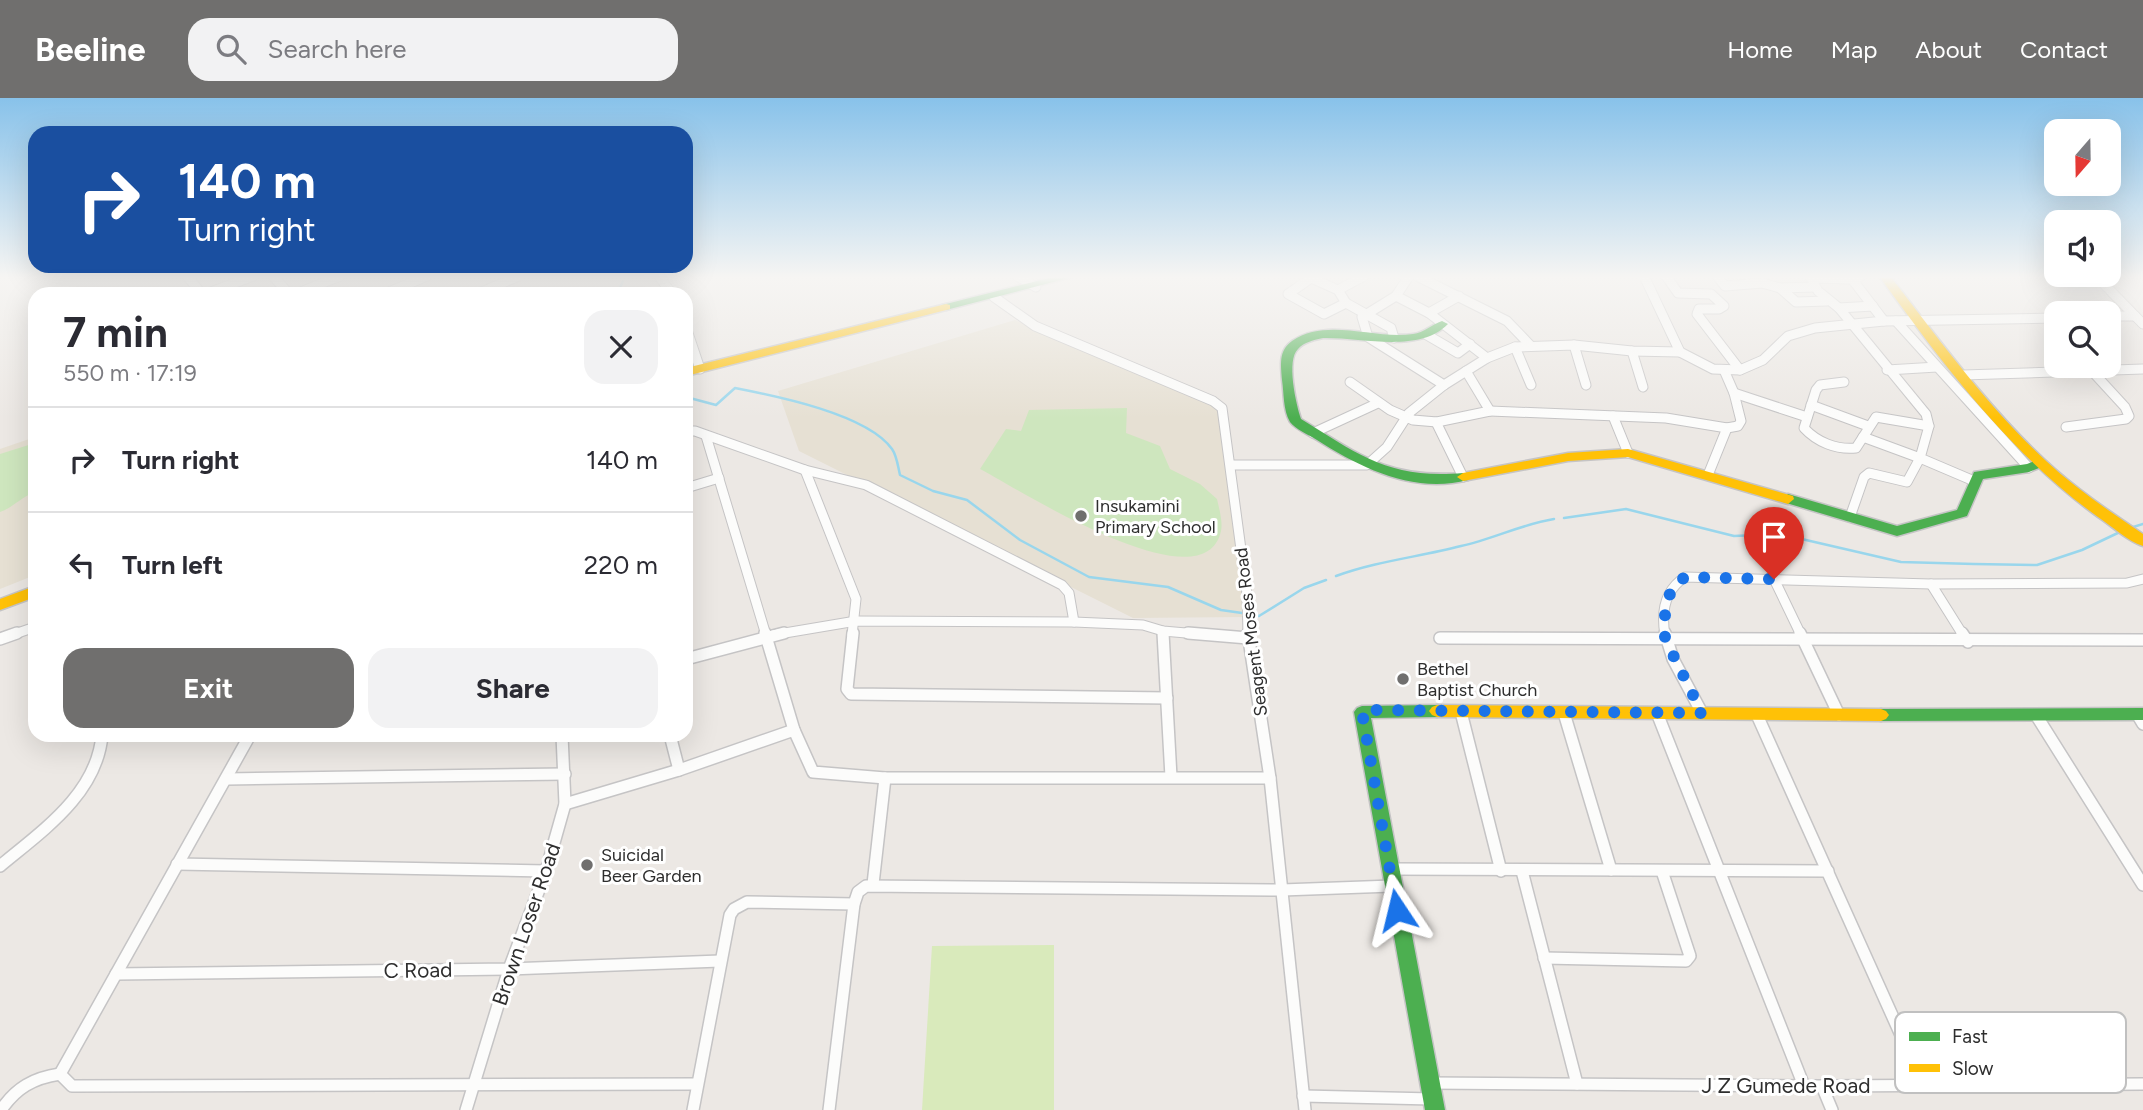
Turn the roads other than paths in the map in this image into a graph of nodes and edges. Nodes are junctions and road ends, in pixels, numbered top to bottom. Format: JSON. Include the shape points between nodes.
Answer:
{"nodes":[{"id":1,"x":887,"y":323,"type":"edge"},
{"id":2,"x":1031,"y":323,"type":"edge"},
{"id":3,"x":1363,"y":323,"type":"edge"},
{"id":4,"x":1382,"y":323,"type":"edge"},
{"id":5,"x":1509,"y":323,"type":"edge"},
{"id":6,"x":1666,"y":323,"type":"edge"},
{"id":7,"x":1704,"y":323,"type":"edge"},
{"id":8,"x":1860,"y":323,"type":"edge"},
{"id":9,"x":1898,"y":323,"type":"edge"},
{"id":10,"x":1922,"y":323,"type":"edge"},
{"id":11,"x":1442,"y":324,"type":"joint"},
{"id":12,"x":1852,"y":324,"type":"junction"},
{"id":13,"x":1427,"y":335,"type":"junction"},
{"id":14,"x":1368,"y":337,"type":"junction"},
{"id":15,"x":1394,"y":338,"type":"junction"},
{"id":16,"x":1470,"y":344,"type":"junction"},
{"id":17,"x":1530,"y":345,"type":"junction"},
{"id":18,"x":1574,"y":345,"type":"junction"},
{"id":19,"x":1515,"y":347,"type":"junction"},
{"id":20,"x":1632,"y":351,"type":"junction"},
{"id":21,"x":1680,"y":352,"type":"junction"},
{"id":22,"x":1487,"y":358,"type":"junction"},
{"id":23,"x":1937,"y":367,"type":"junction"},
{"id":24,"x":2121,"y":369,"type":"edge"},
{"id":25,"x":2143,"y":369,"type":"edge"},
{"id":26,"x":693,"y":370,"type":"edge"},
{"id":27,"x":1724,"y":370,"type":"junction"},
{"id":28,"x":1740,"y":370,"type":"junction"},
{"id":29,"x":1887,"y":370,"type":"junction"},
{"id":30,"x":1466,"y":371,"type":"junction"},
{"id":31,"x":2044,"y":372,"type":"edge"},
{"id":32,"x":1964,"y":375,"type":"junction"},
{"id":33,"x":2098,"y":378,"type":"edge"},
{"id":34,"x":1350,"y":382,"type":"dead end"},
{"id":35,"x":1844,"y":382,"type":"dead end"},
{"id":36,"x":1444,"y":385,"type":"junction"},
{"id":37,"x":1531,"y":385,"type":"dead end"},
{"id":38,"x":1586,"y":385,"type":"dead end"},
{"id":39,"x":1643,"y":387,"type":"dead end"},
{"id":40,"x":1734,"y":393,"type":"junction"},
{"id":41,"x":1378,"y":403,"type":"junction"},
{"id":42,"x":1811,"y":405,"type":"junction"},
{"id":43,"x":1490,"y":411,"type":"junction"},
{"id":44,"x":1613,"y":416,"type":"junction"},
{"id":45,"x":1807,"y":417,"type":"junction"},
{"id":46,"x":1405,"y":418,"type":"junction"},
{"id":47,"x":1436,"y":422,"type":"junction"},
{"id":48,"x":1868,"y":426,"type":"junction"},
{"id":49,"x":1929,"y":426,"type":"junction"},
{"id":50,"x":2066,"y":427,"type":"dead end"},
{"id":51,"x":1727,"y":428,"type":"junction"},
{"id":52,"x":693,"y":430,"type":"edge"},
{"id":53,"x":1314,"y":433,"type":"junction"},
{"id":54,"x":706,"y":436,"type":"junction"},
{"id":55,"x":1863,"y":437,"type":"junction"},
{"id":56,"x":1628,"y":453,"type":"junction"},
{"id":57,"x":1920,"y":458,"type":"junction"},
{"id":58,"x":1232,"y":465,"type":"junction"},
{"id":59,"x":1367,"y":465,"type":"junction"},
{"id":60,"x":2034,"y":465,"type":"junction"},
{"id":61,"x":806,"y":470,"type":"junction"},
{"id":62,"x":1708,"y":475,"type":"junction"},
{"id":63,"x":1463,"y":477,"type":"junction"},
{"id":64,"x":719,"y":478,"type":"junction"},
{"id":65,"x":1974,"y":481,"type":"junction"},
{"id":66,"x":693,"y":486,"type":"edge"},
{"id":67,"x":1850,"y":517,"type":"junction"},
{"id":68,"x":2143,"y":541,"type":"edge"},
{"id":69,"x":1774,"y":579,"type":"junction"},
{"id":70,"x":2143,"y":579,"type":"edge"},
{"id":71,"x":1931,"y":583,"type":"junction"},
{"id":72,"x":28,"y":594,"type":"edge"},
{"id":73,"x":0,"y":606,"type":"edge"},
{"id":74,"x":856,"y":621,"type":"junction"},
{"id":75,"x":1074,"y":622,"type":"junction"},
{"id":76,"x":28,"y":629,"type":"edge"},
{"id":77,"x":1163,"y":631,"type":"junction"},
{"id":78,"x":766,"y":635,"type":"junction"},
{"id":79,"x":1248,"y":638,"type":"junction"},
{"id":80,"x":1440,"y":638,"type":"dead end"},
{"id":81,"x":0,"y":639,"type":"edge"},
{"id":82,"x":1665,"y":639,"type":"junction"},
{"id":83,"x":1804,"y":640,"type":"junction"},
{"id":84,"x":2143,"y":640,"type":"edge"},
{"id":85,"x":1968,"y":642,"type":"junction"},
{"id":86,"x":693,"y":657,"type":"edge"},
{"id":87,"x":1167,"y":698,"type":"junction"},
{"id":88,"x":1461,"y":712,"type":"junction"},
{"id":89,"x":1564,"y":713,"type":"junction"},
{"id":90,"x":1657,"y":713,"type":"junction"},
{"id":91,"x":1702,"y":713,"type":"junction"},
{"id":92,"x":1757,"y":715,"type":"junction"},
{"id":93,"x":1839,"y":715,"type":"junction"},
{"id":94,"x":2036,"y":715,"type":"junction"},
{"id":95,"x":2141,"y":717,"type":"edge"},
{"id":96,"x":794,"y":730,"type":"junction"},
{"id":97,"x":101,"y":742,"type":"edge"},
{"id":98,"x":246,"y":742,"type":"edge"},
{"id":99,"x":563,"y":742,"type":"edge"},
{"id":100,"x":672,"y":742,"type":"edge"},
{"id":101,"x":679,"y":770,"type":"junction"},
{"id":102,"x":565,"y":774,"type":"junction"},
{"id":103,"x":1171,"y":777,"type":"junction"},
{"id":104,"x":885,"y":778,"type":"junction"},
{"id":105,"x":1270,"y":778,"type":"junction"},
{"id":106,"x":228,"y":779,"type":"junction"},
{"id":107,"x":565,"y":804,"type":"junction"},
{"id":108,"x":2,"y":861,"type":"edge"},
{"id":109,"x":177,"y":864,"type":"junction"},
{"id":110,"x":1390,"y":869,"type":"junction"},
{"id":111,"x":1611,"y":870,"type":"junction"},
{"id":112,"x":546,"y":871,"type":"junction"},
{"id":113,"x":1501,"y":871,"type":"junction"},
{"id":114,"x":1522,"y":871,"type":"junction"},
{"id":115,"x":1662,"y":871,"type":"junction"},
{"id":116,"x":1718,"y":871,"type":"junction"},
{"id":117,"x":1828,"y":871,"type":"junction"},
{"id":118,"x":2139,"y":873,"type":"edge"},
{"id":119,"x":873,"y":884,"type":"junction"},
{"id":120,"x":2143,"y":885,"type":"edge"},
{"id":121,"x":1392,"y":886,"type":"junction"},
{"id":122,"x":1282,"y":890,"type":"junction"},
{"id":123,"x":854,"y":904,"type":"junction"},
{"id":124,"x":1544,"y":958,"type":"junction"},
{"id":125,"x":720,"y":961,"type":"junction"},
{"id":126,"x":509,"y":969,"type":"junction"},
{"id":127,"x":116,"y":974,"type":"junction"},
{"id":128,"x":1895,"y":1021,"type":"edge"},
{"id":129,"x":60,"y":1074,"type":"junction"},
{"id":130,"x":1429,"y":1083,"type":"junction"},
{"id":131,"x":697,"y":1084,"type":"junction"},
{"id":132,"x":1577,"y":1084,"type":"junction"},
{"id":133,"x":474,"y":1085,"type":"junction"},
{"id":134,"x":1895,"y":1085,"type":"edge"},
{"id":135,"x":1804,"y":1086,"type":"junction"},
{"id":136,"x":1822,"y":1086,"type":"junction"},
{"id":137,"x":1304,"y":1103,"type":"edge"},
{"id":138,"x":1433,"y":1104,"type":"edge"},
{"id":139,"x":1,"y":1110,"type":"edge"},
{"id":140,"x":466,"y":1110,"type":"edge"},
{"id":141,"x":693,"y":1110,"type":"edge"},
{"id":142,"x":828,"y":1110,"type":"edge"},
{"id":143,"x":1832,"y":1110,"type":"edge"}],
"edges":[{"from":1,"to":26,"type":"street"},
{"from":2,"to":58,"type":"street","name":"Seagent Moses Road","via":[[1219,404]]},
{"from":3,"to":14,"type":"street"},
{"from":4,"to":15,"type":"street","via":[[1391,328]]},
{"from":5,"to":17,"type":"street"},
{"from":6,"to":21,"type":"street"},
{"from":7,"to":28,"type":"street"},
{"from":8,"to":12,"type":"street"},
{"from":9,"to":23,"type":"street"},
{"from":10,"to":32,"type":"street"},
{"from":11,"to":13,"type":"street"},
{"from":11,"to":16,"type":"street"},
{"from":12,"to":28,"type":"street","via":[[1801,331],[1782,341],[1763,360]]},
{"from":12,"to":29,"type":"street"},
{"from":13,"to":15,"type":"street"},
{"from":13,"to":16,"type":"street","via":[[1458,353]]},
{"from":14,"to":15,"type":"street"},
{"from":14,"to":36,"type":"street"},
{"from":14,"to":53,"type":"street","via":[[1320,334],[1287,352],[1294,417]]},
{"from":16,"to":22,"type":"street"},
{"from":17,"to":18,"type":"street"},
{"from":17,"to":19,"type":"street"},
{"from":18,"to":20,"type":"street"},
{"from":18,"to":38,"type":"street"},
{"from":19,"to":22,"type":"street"},
{"from":19,"to":37,"type":"street"},
{"from":20,"to":21,"type":"street"},
{"from":20,"to":39,"type":"street"},
{"from":21,"to":27,"type":"street"},
{"from":22,"to":30,"type":"street"},
{"from":23,"to":29,"type":"street"},
{"from":23,"to":60,"type":"street"},
{"from":24,"to":25,"type":"street"},
{"from":27,"to":28,"type":"street"},
{"from":27,"to":40,"type":"street"},
{"from":29,"to":49,"type":"street","via":[[1926,414]]},
{"from":30,"to":36,"type":"street"},
{"from":30,"to":43,"type":"street"},
{"from":31,"to":32,"type":"street"},
{"from":32,"to":60,"type":"street"},
{"from":33,"to":50,"type":"street","via":[[2129,416]]},
{"from":34,"to":41,"type":"street"},
{"from":35,"to":42,"type":"street","via":[[1820,386]]},
{"from":36,"to":46,"type":"street"},
{"from":40,"to":45,"type":"street"},
{"from":40,"to":51,"type":"street","via":[[1741,421]]},
{"from":41,"to":46,"type":"street"},
{"from":41,"to":53,"type":"street"},
{"from":42,"to":45,"type":"street"},
{"from":42,"to":48,"type":"street"},
{"from":43,"to":44,"type":"street"},
{"from":43,"to":47,"type":"street"},
{"from":44,"to":51,"type":"street","via":[[1666,418]]},
{"from":44,"to":56,"type":"street"},
{"from":45,"to":55,"type":"street","via":[[1806,432],[1818,440],[1852,449]]},
{"from":46,"to":47,"type":"street"},
{"from":46,"to":59,"type":"street","via":[[1387,447]]},
{"from":47,"to":63,"type":"street"},
{"from":48,"to":49,"type":"street","via":[[1876,417]]},
{"from":48,"to":55,"type":"street"},
{"from":49,"to":57,"type":"street"},
{"from":51,"to":62,"type":"street"},
{"from":52,"to":54,"type":"street"},
{"from":53,"to":59,"type":"street"},
{"from":54,"to":61,"type":"street"},
{"from":54,"to":64,"type":"street"},
{"from":55,"to":57,"type":"street"},
{"from":56,"to":62,"type":"street"},
{"from":56,"to":63,"type":"street","via":[[1569,457]]},
{"from":57,"to":65,"type":"street"},
{"from":57,"to":67,"type":"street","via":[[1907,482],[1880,474],[1864,477]]},
{"from":58,"to":59,"type":"street"},
{"from":58,"to":79,"type":"street","name":"Seagent Moses Road"},
{"from":59,"to":63,"type":"street","via":[[1427,482]]},
{"from":60,"to":65,"type":"street","via":[[1983,473]]},
{"from":60,"to":68,"type":"street"},
{"from":61,"to":74,"type":"street","via":[[856,599]]},
{"from":61,"to":75,"type":"street","via":[[866,485],[1053,579],[1069,593]]},
{"from":62,"to":67,"type":"street"},
{"from":64,"to":66,"type":"street"},
{"from":64,"to":78,"type":"street"},
{"from":65,"to":67,"type":"street","via":[[1962,513],[1907,530],[1885,529]]},
{"from":69,"to":71,"type":"street"},
{"from":69,"to":82,"type":"street","via":[[1678,580],[1665,607]]},
{"from":69,"to":83,"type":"street"},
{"from":70,"to":71,"type":"street","via":[[2127,583]]},
{"from":71,"to":85,"type":"street"},
{"from":72,"to":73,"type":"street"},
{"from":74,"to":75,"type":"street"},
{"from":74,"to":78,"type":"street"},
{"from":74,"to":87,"type":"street","via":[[847,689],[856,696]]},
{"from":75,"to":77,"type":"street","via":[[1143,625]]},
{"from":76,"to":81,"type":"street"},
{"from":77,"to":79,"type":"street"},
{"from":77,"to":87,"type":"street"},
{"from":78,"to":86,"type":"street"},
{"from":78,"to":96,"type":"street"},
{"from":79,"to":105,"type":"street","name":"Seagent Moses Road"},
{"from":80,"to":82,"type":"street"},
{"from":82,"to":83,"type":"street"},
{"from":82,"to":91,"type":"street"},
{"from":83,"to":85,"type":"street"},
{"from":83,"to":93,"type":"street"},
{"from":84,"to":85,"type":"street"},
{"from":87,"to":103,"type":"street"},
{"from":88,"to":89,"type":"street"},
{"from":88,"to":110,"type":"street","via":[[1362,712]]},
{"from":88,"to":113,"type":"street"},
{"from":89,"to":90,"type":"street"},
{"from":89,"to":111,"type":"street"},
{"from":90,"to":91,"type":"street"},
{"from":90,"to":116,"type":"street"},
{"from":91,"to":92,"type":"street"},
{"from":92,"to":93,"type":"street"},
{"from":92,"to":117,"type":"street"},
{"from":93,"to":94,"type":"street"},
{"from":94,"to":95,"type":"street"},
{"from":94,"to":118,"type":"street"},
{"from":96,"to":101,"type":"street"},
{"from":96,"to":104,"type":"street","via":[[813,772]]},
{"from":97,"to":108,"type":"street","via":[[98,760],[65,810]]},
{"from":98,"to":106,"type":"street"},
{"from":99,"to":102,"type":"street","name":"Brown Loser Road"},
{"from":100,"to":101,"type":"street"},
{"from":101,"to":107,"type":"street"},
{"from":102,"to":106,"type":"street"},
{"from":102,"to":107,"type":"street","name":"Brown Loser Road"},
{"from":103,"to":104,"type":"street"},
{"from":103,"to":105,"type":"street"},
{"from":104,"to":119,"type":"street"},
{"from":105,"to":122,"type":"street","name":"Seagent Moses Road"},
{"from":106,"to":109,"type":"street"},
{"from":107,"to":112,"type":"street","name":"Brown Loser Road"},
{"from":109,"to":112,"type":"street"},
{"from":109,"to":127,"type":"street"},
{"from":110,"to":113,"type":"street"},
{"from":110,"to":121,"type":"street"},
{"from":111,"to":114,"type":"street"},
{"from":111,"to":115,"type":"street"},
{"from":112,"to":126,"type":"street","name":"Brown Loser Road"},
{"from":113,"to":114,"type":"street"},
{"from":114,"to":124,"type":"street"},
{"from":115,"to":116,"type":"street"},
{"from":115,"to":124,"type":"street","via":[[1690,956],[1686,961]]},
{"from":116,"to":117,"type":"street"},
{"from":116,"to":135,"type":"street"},
{"from":117,"to":128,"type":"street"},
{"from":118,"to":120,"type":"street"},
{"from":119,"to":122,"type":"street"},
{"from":119,"to":123,"type":"street","via":[[859,892]]},
{"from":121,"to":122,"type":"street"},
{"from":121,"to":130,"type":"street"},
{"from":122,"to":137,"type":"street","name":"Seagent Moses Road"},
{"from":123,"to":125,"type":"street","via":[[747,902],[730,915]]},
{"from":123,"to":142,"type":"street"},
{"from":124,"to":132,"type":"street"},
{"from":125,"to":126,"type":"street","name":"C Road"},
{"from":125,"to":131,"type":"street"},
{"from":126,"to":127,"type":"street","name":"C Road"},
{"from":126,"to":133,"type":"street","name":"Brown Loser Road"},
{"from":127,"to":129,"type":"street"},
{"from":129,"to":133,"type":"street","via":[[72,1086]]},
{"from":129,"to":139,"type":"street","via":[[22,1085]]},
{"from":130,"to":132,"type":"street","name":"J Z Gumede Road"},
{"from":130,"to":138,"type":"street"},
{"from":131,"to":133,"type":"street"},
{"from":131,"to":141,"type":"street"},
{"from":132,"to":135,"type":"street","name":"J Z Gumede Road"},
{"from":133,"to":140,"type":"street","name":"Brown Loser Road"},
{"from":134,"to":136,"type":"street","name":"J Z Gumede Road"},
{"from":135,"to":136,"type":"street","name":"J Z Gumede Road"},
{"from":136,"to":143,"type":"street"},
{"from":137,"to":138,"type":"street"}]}
